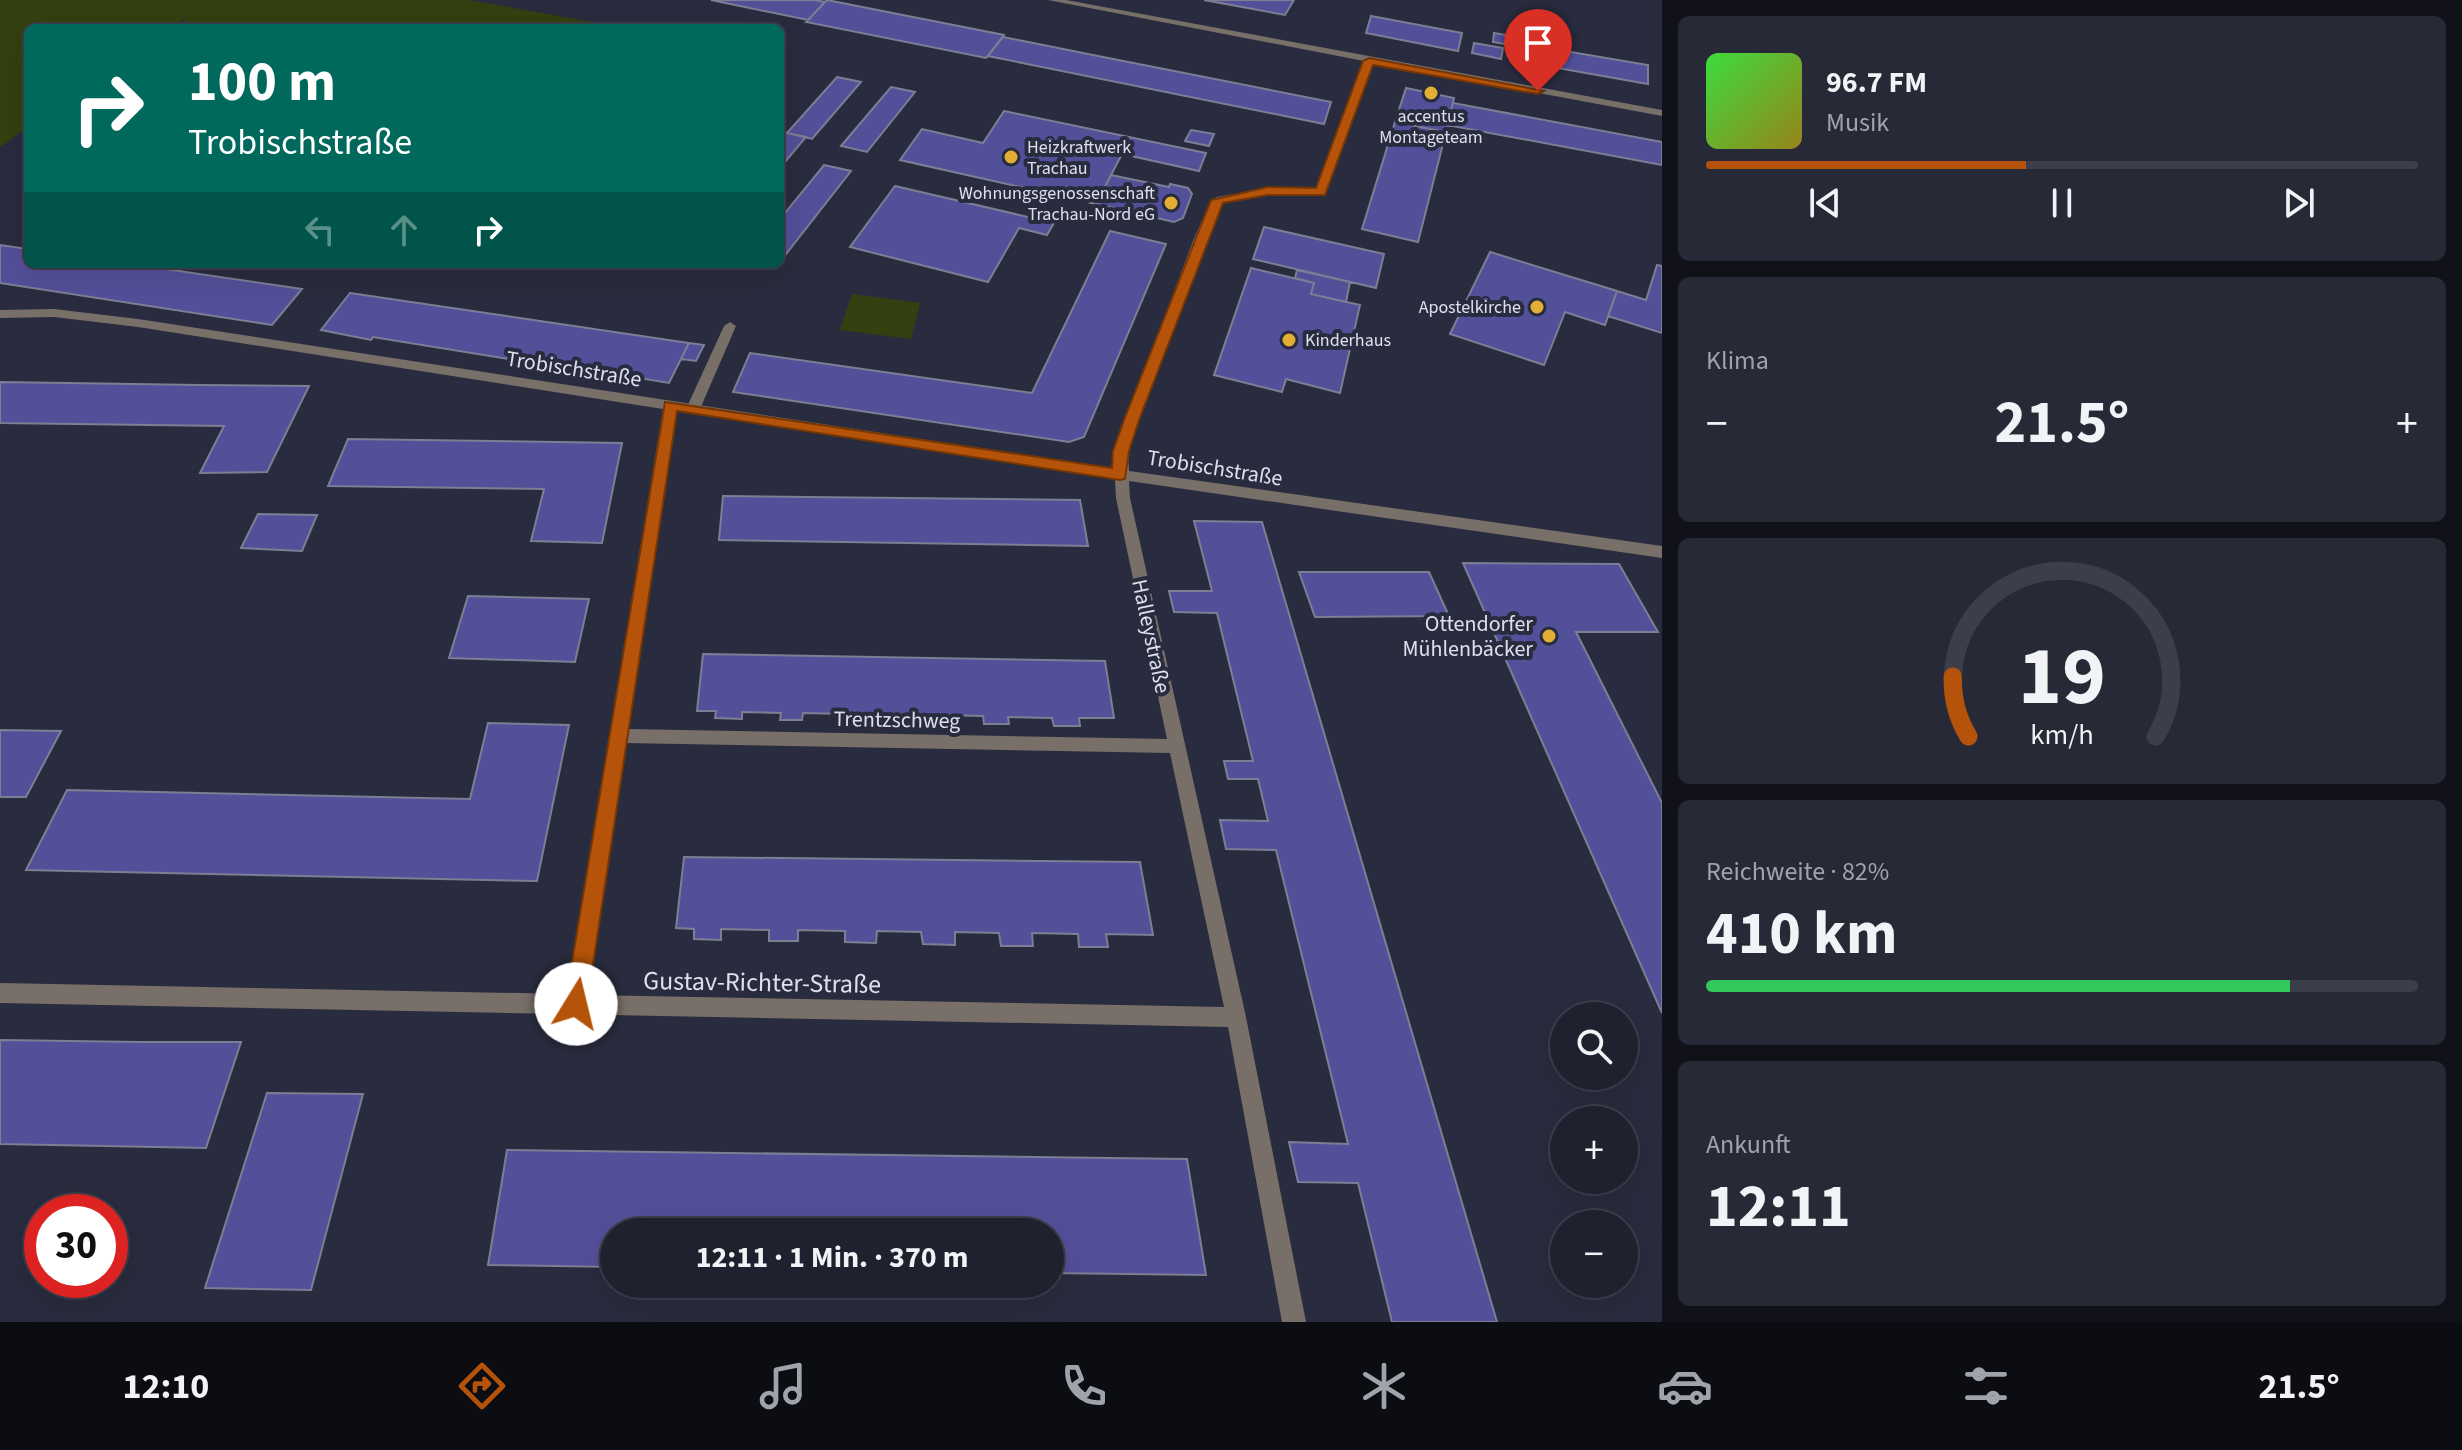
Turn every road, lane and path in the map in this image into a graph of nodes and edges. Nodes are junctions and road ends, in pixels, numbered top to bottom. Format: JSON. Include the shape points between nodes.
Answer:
{"nodes":[{"id":1,"x":1052,"y":0,"type":"edge"},
{"id":2,"x":1369,"y":61,"type":"junction"},
{"id":3,"x":1662,"y":113,"type":"edge"},
{"id":4,"x":1,"y":313,"type":"edge"},
{"id":5,"x":730,"y":326,"type":"dead end"},
{"id":6,"x":670,"y":405,"type":"junction"},
{"id":7,"x":693,"y":409,"type":"junction"},
{"id":8,"x":1120,"y":475,"type":"junction"},
{"id":9,"x":1662,"y":552,"type":"edge"},
{"id":10,"x":619,"y":736,"type":"junction"},
{"id":11,"x":1175,"y":746,"type":"junction"},
{"id":12,"x":0,"y":993,"type":"edge"},
{"id":13,"x":576,"y":1004,"type":"junction"},
{"id":14,"x":1236,"y":1017,"type":"junction"},
{"id":15,"x":1294,"y":1322,"type":"edge"}],
"edges":[{"from":1,"to":2,"type":"street"},
{"from":2,"to":3,"type":"street"},
{"from":2,"to":8,"type":"street","name":"Halleystraße","via":[[1321,192],[1268,191],[1217,200],[1131,420]]},
{"from":4,"to":6,"type":"street","name":"Trobischstraße","via":[[138,323]]},
{"from":5,"to":7,"type":"street"},
{"from":6,"to":7,"type":"street","name":"Trobischstraße"},
{"from":6,"to":10,"type":"street"},
{"from":7,"to":8,"type":"street","name":"Trobischstraße"},
{"from":8,"to":9,"type":"street","name":"Trobischstraße"},
{"from":8,"to":11,"type":"street","name":"Halleystraße"},
{"from":10,"to":11,"type":"street","name":"Trentzschweg"},
{"from":10,"to":13,"type":"street"},
{"from":11,"to":14,"type":"street","name":"Halleystraße"},
{"from":12,"to":13,"type":"street","name":"Gustav-Richter-Straße"},
{"from":13,"to":14,"type":"street","name":"Gustav-Richter-Straße"},
{"from":14,"to":15,"type":"street","name":"Halleystraße"}]}
